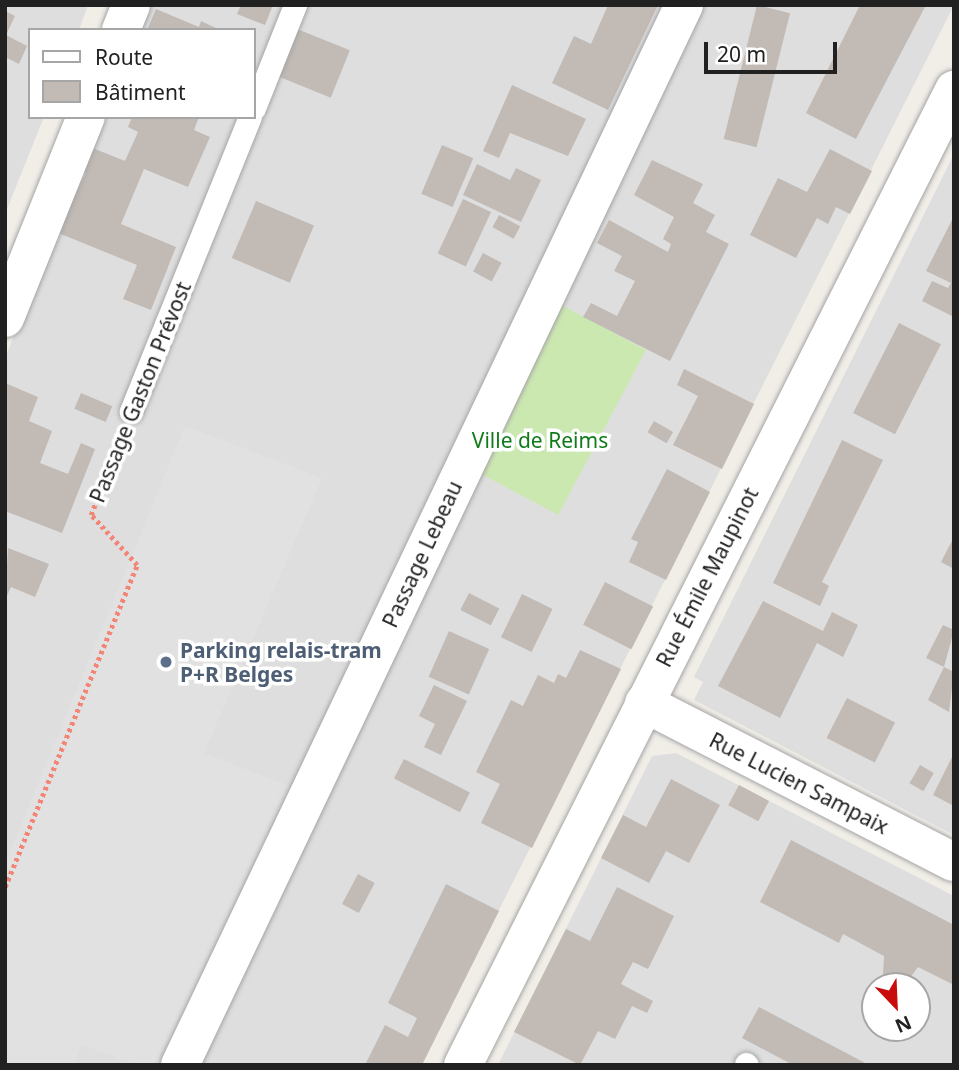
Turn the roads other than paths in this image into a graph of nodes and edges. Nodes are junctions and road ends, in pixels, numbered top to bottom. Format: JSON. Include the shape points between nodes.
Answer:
{"nodes":[{"id":1,"x":131,"y":5,"type":"edge"},
{"id":2,"x":295,"y":5,"type":"edge"},
{"id":3,"x":684,"y":5,"type":"edge"},
{"id":4,"x":122,"y":28,"type":"edge"},
{"id":5,"x":954,"y":90,"type":"edge"},
{"id":6,"x":256,"y":103,"type":"edge"},
{"id":7,"x":85,"y":119,"type":"edge"},
{"id":8,"x":249,"y":119,"type":"edge"},
{"id":9,"x":5,"y":318,"type":"edge"},
{"id":10,"x":131,"y":411,"type":"road end"},
{"id":11,"x":644,"y":703,"type":"junction"},
{"id":12,"x":954,"y":862,"type":"edge"},
{"id":13,"x":180,"y":1065,"type":"edge"},
{"id":14,"x":463,"y":1065,"type":"edge"}],
"edges":[{"from":1,"to":4,"type":"street"},
{"from":2,"to":6,"type":"lane"},
{"from":3,"to":13,"type":"street","name":"Passage Lebeau"},
{"from":5,"to":11,"type":"street","name":"Rue Émile Maupinot"},
{"from":7,"to":9,"type":"street"},
{"from":8,"to":10,"type":"lane","name":"Passage Gaston Prévost"},
{"from":11,"to":12,"type":"street","name":"Rue Lucien Sampaix"},
{"from":11,"to":14,"type":"street","name":"Rue Émile Maupinot"}]}
